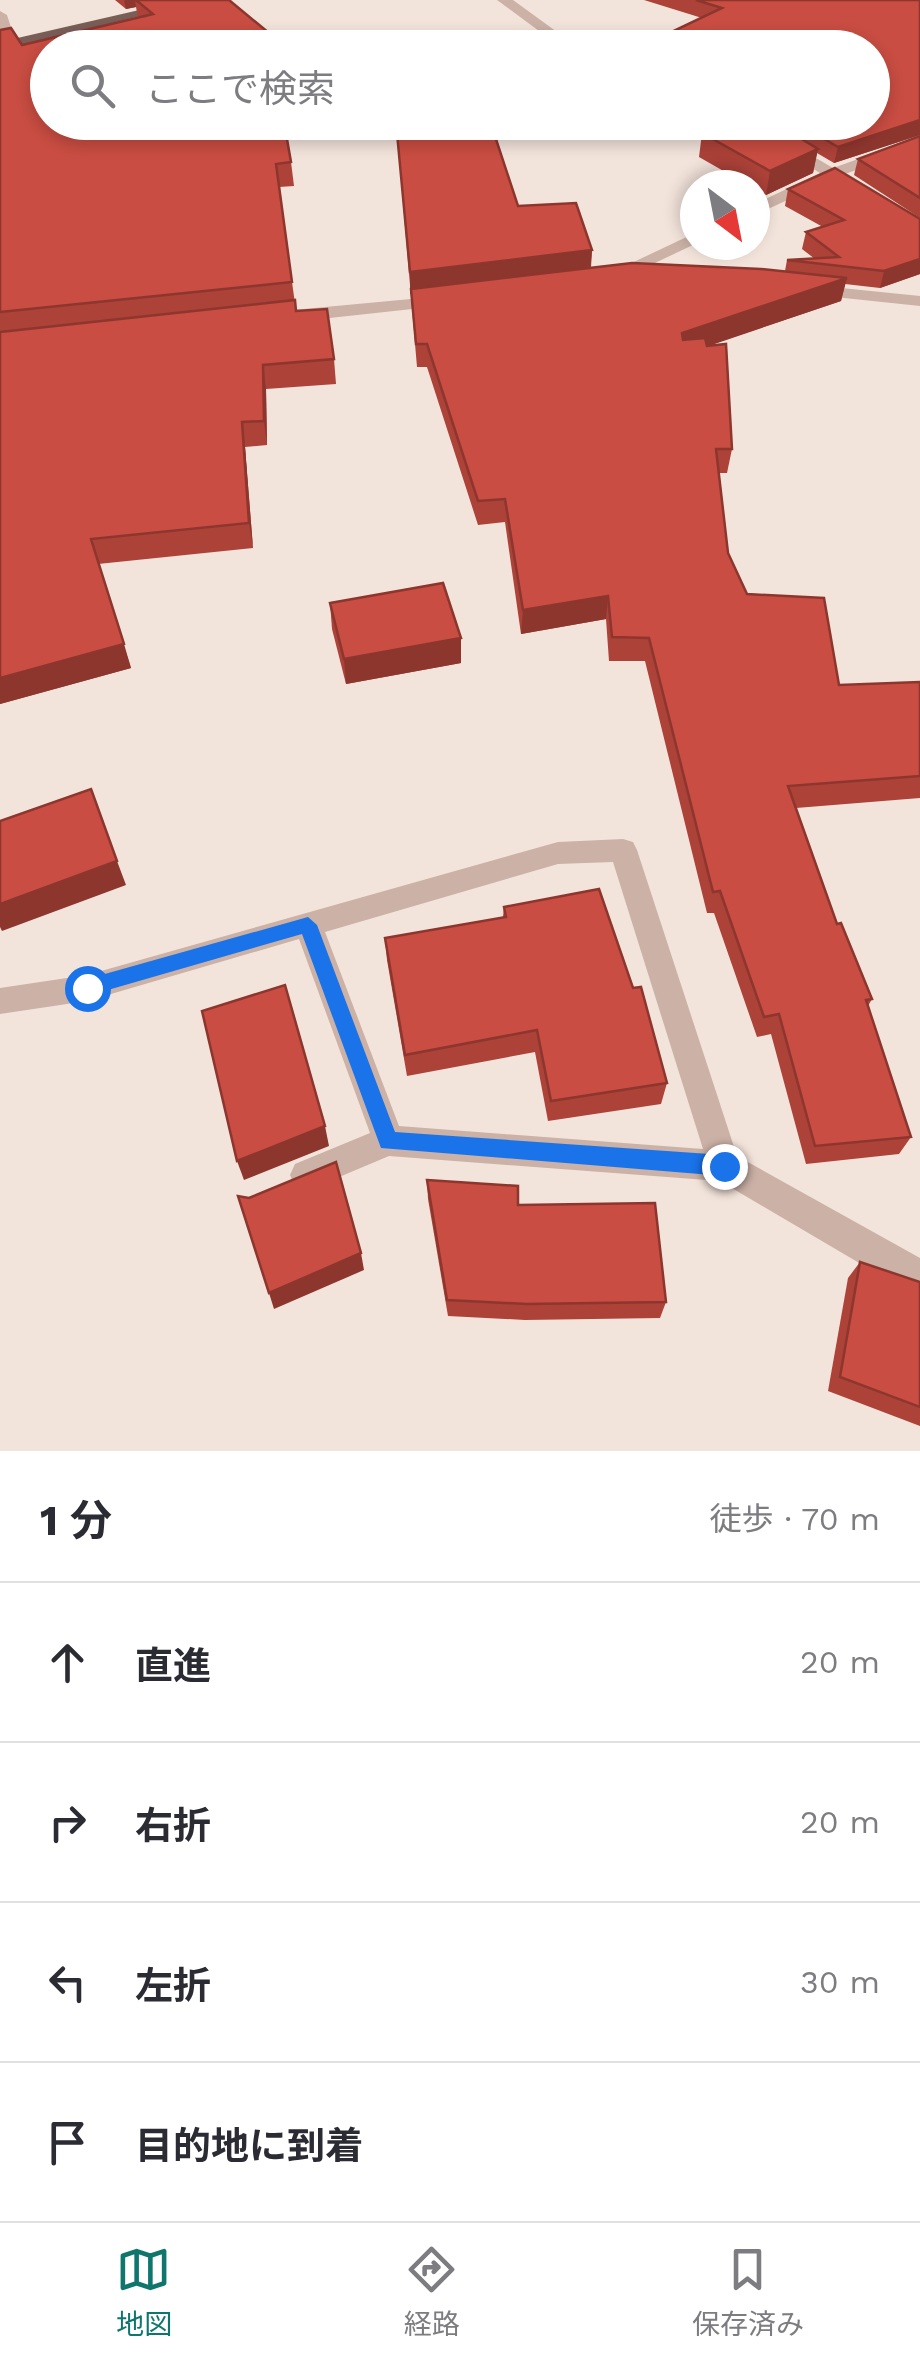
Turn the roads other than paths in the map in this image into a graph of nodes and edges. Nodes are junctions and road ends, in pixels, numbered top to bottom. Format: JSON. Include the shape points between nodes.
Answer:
{"nodes":[{"id":1,"x":200,"y":0,"type":"edge"},
{"id":2,"x":504,"y":0,"type":"edge"},
{"id":3,"x":0,"y":15,"type":"edge"},
{"id":4,"x":68,"y":30,"type":"edge"},
{"id":5,"x":546,"y":30,"type":"edge"},
{"id":6,"x":6,"y":44,"type":"edge"},
{"id":7,"x":775,"y":140,"type":"edge"},
{"id":8,"x":920,"y":142,"type":"edge"},
{"id":9,"x":834,"y":173,"type":"junction"},
{"id":10,"x":877,"y":201,"type":"edge"},
{"id":11,"x":770,"y":203,"type":"edge"},
{"id":12,"x":680,"y":245,"type":"edge"},
{"id":13,"x":649,"y":278,"type":"edge"},
{"id":14,"x":797,"y":288,"type":"edge"},
{"id":15,"x":465,"y":298,"type":"edge"},
{"id":16,"x":920,"y":301,"type":"edge"},
{"id":17,"x":273,"y":318,"type":"edge"},
{"id":18,"x":308,"y":925,"type":"junction"},
{"id":19,"x":0,"y":1001,"type":"edge"},
{"id":20,"x":389,"y":1141,"type":"junction"},
{"id":21,"x":724,"y":1166,"type":"junction"},
{"id":22,"x":271,"y":1190,"type":"edge"},
{"id":23,"x":920,"y":1275,"type":"edge"}],
"edges":[{"from":1,"to":4,"type":"main road"},
{"from":2,"to":5,"type":"street"},
{"from":3,"to":6,"type":"street"},
{"from":7,"to":9,"type":"street"},
{"from":8,"to":9,"type":"street"},
{"from":9,"to":10,"type":"street"},
{"from":9,"to":11,"type":"street"},
{"from":12,"to":13,"type":"street","via":[[604,278]]},
{"from":14,"to":16,"type":"street"},
{"from":15,"to":17,"type":"street"},
{"from":18,"to":19,"type":"street","via":[[87,988]]},
{"from":18,"to":20,"type":"street"},
{"from":18,"to":21,"type":"street","via":[[558,853],[624,850]]},
{"from":20,"to":21,"type":"street"},
{"from":20,"to":22,"type":"street"},
{"from":21,"to":23,"type":"street"}]}
